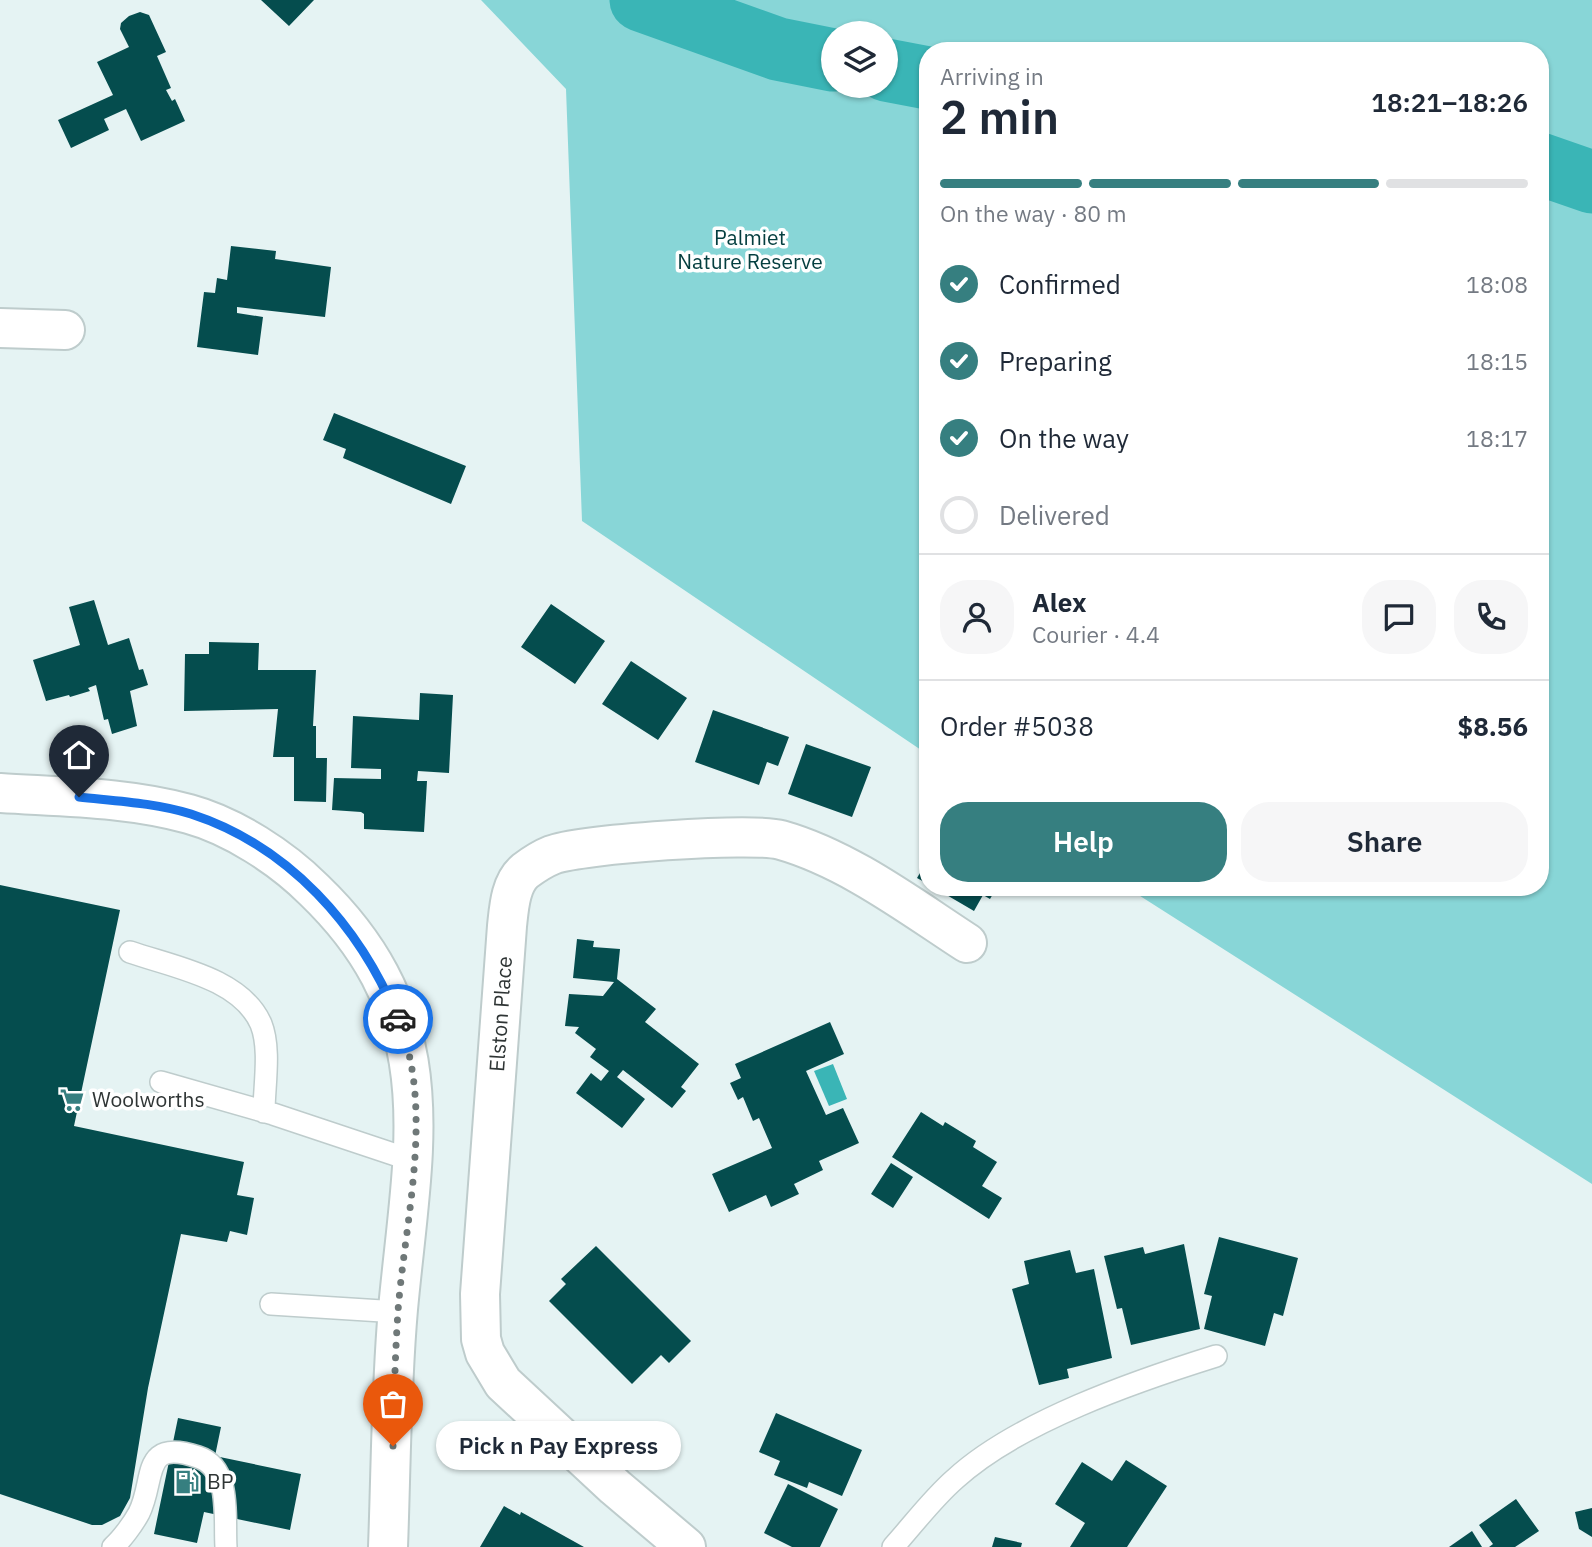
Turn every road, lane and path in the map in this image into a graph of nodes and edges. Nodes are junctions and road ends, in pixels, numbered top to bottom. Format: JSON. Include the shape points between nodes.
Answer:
{"nodes":[{"id":1,"x":0,"y":328,"type":"edge"},
{"id":2,"x":65,"y":330,"type":"dead end"},
{"id":3,"x":0,"y":793,"type":"edge"},
{"id":4,"x":967,"y":943,"type":"dead end"},
{"id":5,"x":130,"y":952,"type":"dead end"},
{"id":6,"x":161,"y":1082,"type":"dead end"},
{"id":7,"x":264,"y":1112,"type":"junction"},
{"id":8,"x":414,"y":1161,"type":"junction"},
{"id":9,"x":271,"y":1304,"type":"dead end"},
{"id":10,"x":398,"y":1312,"type":"junction"},
{"id":11,"x":1216,"y":1356,"type":"dead end"},
{"id":12,"x":113,"y":1547,"type":"edge"},
{"id":13,"x":226,"y":1547,"type":"edge"},
{"id":14,"x":388,"y":1547,"type":"edge"},
{"id":15,"x":686,"y":1547,"type":"edge"},
{"id":16,"x":893,"y":1547,"type":"edge"}],
"edges":[{"from":1,"to":2,"type":"street"},
{"from":3,"to":8,"type":"street","via":[[79,797],[190,814],[231,832],[299,874],[331,905],[363,947],[406,1038],[415,1112]]},
{"from":4,"to":15,"type":"street","name":"Elston Place","via":[[862,878],[805,848],[771,838],[576,849],[536,863],[515,886],[507,926],[480,1294],[481,1339],[492,1366],[524,1405]]},
{"from":5,"to":7,"type":"lane","via":[[221,985],[250,1007],[263,1033]]},
{"from":6,"to":7,"type":"lane"},
{"from":7,"to":8,"type":"lane"},
{"from":8,"to":10,"type":"street"},
{"from":9,"to":10,"type":"lane"},
{"from":10,"to":14,"type":"street"},
{"from":11,"to":16,"type":"lane","via":[[1141,1379],[1017,1437],[955,1479]]},
{"from":12,"to":13,"type":"lane","via":[[139,1513],[149,1469],[157,1457],[169,1452],[206,1460],[222,1477]]}]}
